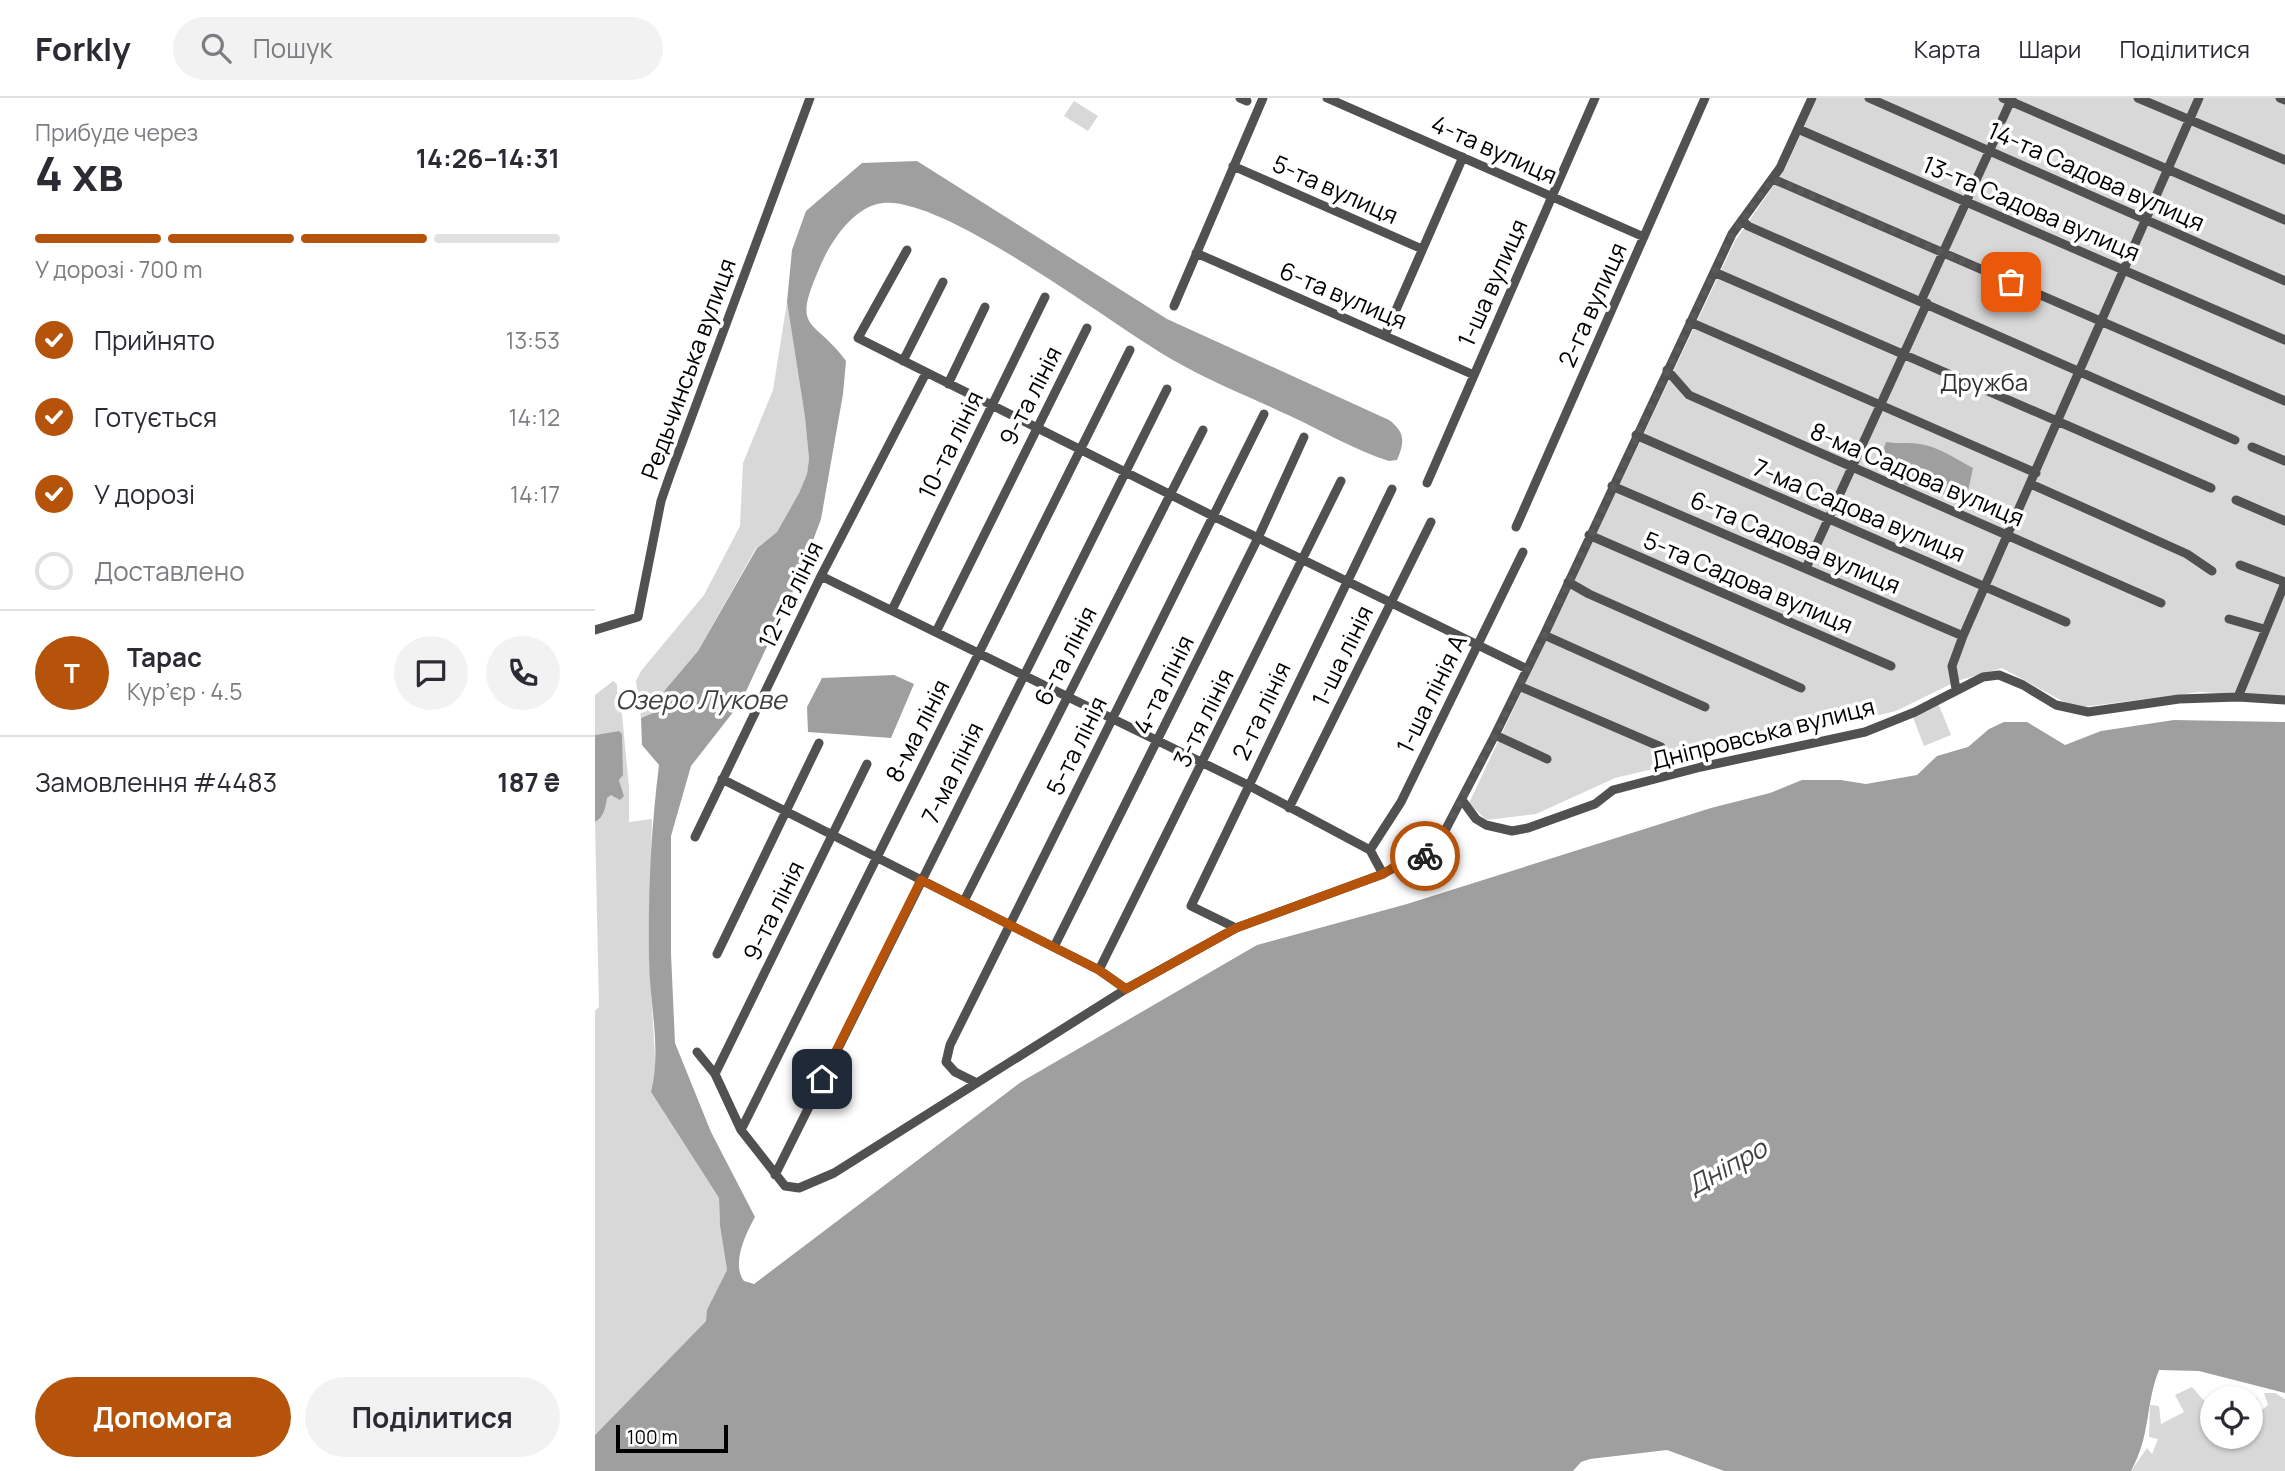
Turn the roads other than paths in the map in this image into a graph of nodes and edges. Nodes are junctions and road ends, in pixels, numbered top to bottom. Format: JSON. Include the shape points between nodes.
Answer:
{"nodes":[{"id":1,"x":810,"y":98,"type":"edge"},
{"id":2,"x":1263,"y":98,"type":"edge"},
{"id":3,"x":1327,"y":98,"type":"edge"},
{"id":4,"x":1595,"y":98,"type":"edge"},
{"id":5,"x":1705,"y":98,"type":"edge"},
{"id":6,"x":1812,"y":98,"type":"edge"},
{"id":7,"x":1869,"y":98,"type":"edge"},
{"id":8,"x":2138,"y":98,"type":"edge"},
{"id":9,"x":2199,"y":98,"type":"edge"},
{"id":10,"x":2008,"y":99,"type":"edge"},
{"id":11,"x":2002,"y":120,"type":"dead end"},
{"id":12,"x":2190,"y":120,"type":"junction"},
{"id":13,"x":1798,"y":129,"type":"junction"},
{"id":14,"x":1998,"y":132,"type":"dead end"},
{"id":15,"x":1990,"y":151,"type":"junction"},
{"id":16,"x":1463,"y":157,"type":"junction"},
{"id":17,"x":2285,"y":160,"type":"edge"},
{"id":18,"x":1233,"y":166,"type":"junction"},
{"id":19,"x":2167,"y":169,"type":"junction"},
{"id":20,"x":1773,"y":179,"type":"junction"},
{"id":21,"x":1552,"y":196,"type":"junction"},
{"id":22,"x":1965,"y":201,"type":"junction"},
{"id":23,"x":2145,"y":218,"type":"junction"},
{"id":24,"x":1742,"y":220,"type":"junction"},
{"id":25,"x":2285,"y":220,"type":"edge"},
{"id":26,"x":1644,"y":237,"type":"junction"},
{"id":27,"x":1422,"y":249,"type":"junction"},
{"id":28,"x":907,"y":250,"type":"dead end"},
{"id":29,"x":1196,"y":253,"type":"junction"},
{"id":30,"x":1942,"y":253,"type":"junction"},
{"id":31,"x":2123,"y":270,"type":"junction"},
{"id":32,"x":1714,"y":272,"type":"junction"},
{"id":33,"x":2285,"y":281,"type":"edge"},
{"id":34,"x":943,"y":282,"type":"dead end"},
{"id":35,"x":1045,"y":297,"type":"dead end"},
{"id":36,"x":1924,"y":302,"type":"junction"},
{"id":37,"x":1174,"y":306,"type":"dead end"},
{"id":38,"x":985,"y":307,"type":"dead end"},
{"id":39,"x":2102,"y":320,"type":"junction"},
{"id":40,"x":1690,"y":322,"type":"junction"},
{"id":41,"x":1087,"y":328,"type":"dead end"},
{"id":42,"x":1385,"y":335,"type":"junction"},
{"id":43,"x":2285,"y":340,"type":"edge"},
{"id":44,"x":1130,"y":351,"type":"dead end"},
{"id":45,"x":1904,"y":354,"type":"junction"},
{"id":46,"x":903,"y":361,"type":"junction"},
{"id":47,"x":1667,"y":370,"type":"junction"},
{"id":48,"x":2080,"y":371,"type":"junction"},
{"id":49,"x":926,"y":373,"type":"junction"},
{"id":50,"x":1474,"y":374,"type":"junction"},
{"id":51,"x":948,"y":384,"type":"junction"},
{"id":52,"x":1167,"y":389,"type":"dead end"},
{"id":53,"x":2285,"y":401,"type":"edge"},
{"id":54,"x":1881,"y":404,"type":"junction"},
{"id":55,"x":992,"y":406,"type":"junction"},
{"id":56,"x":1264,"y":414,"type":"dead end"},
{"id":57,"x":2059,"y":423,"type":"junction"},
{"id":58,"x":1036,"y":427,"type":"junction"},
{"id":59,"x":1203,"y":430,"type":"dead end"},
{"id":60,"x":1636,"y":435,"type":"junction"},
{"id":61,"x":1304,"y":437,"type":"dead end"},
{"id":62,"x":2235,"y":440,"type":"dead end"},
{"id":63,"x":2252,"y":447,"type":"dead end"},
{"id":64,"x":1081,"y":449,"type":"junction"},
{"id":65,"x":2285,"y":461,"type":"edge"},
{"id":66,"x":1851,"y":469,"type":"junction"},
{"id":67,"x":1125,"y":471,"type":"junction"},
{"id":68,"x":2036,"y":473,"type":"junction"},
{"id":69,"x":1341,"y":481,"type":"dead end"},
{"id":70,"x":1427,"y":483,"type":"dead end"},
{"id":71,"x":2031,"y":485,"type":"junction"},
{"id":72,"x":1612,"y":486,"type":"junction"},
{"id":73,"x":2211,"y":488,"type":"dead end"},
{"id":74,"x":1392,"y":489,"type":"dead end"},
{"id":75,"x":1170,"y":494,"type":"junction"},
{"id":76,"x":2236,"y":500,"type":"dead end"},
{"id":77,"x":1213,"y":516,"type":"junction"},
{"id":78,"x":1828,"y":519,"type":"junction"},
{"id":79,"x":2285,"y":521,"type":"edge"},
{"id":80,"x":1431,"y":522,"type":"dead end"},
{"id":81,"x":1516,"y":527,"type":"dead end"},
{"id":82,"x":1589,"y":535,"type":"junction"},
{"id":83,"x":2008,"y":535,"type":"junction"},
{"id":84,"x":1258,"y":538,"type":"junction"},
{"id":85,"x":1523,"y":552,"type":"dead end"},
{"id":86,"x":1303,"y":560,"type":"junction"},
{"id":87,"x":2239,"y":565,"type":"dead end"},
{"id":88,"x":1806,"y":568,"type":"junction"},
{"id":89,"x":2212,"y":571,"type":"dead end"},
{"id":90,"x":821,"y":576,"type":"junction"},
{"id":91,"x":1345,"y":582,"type":"junction"},
{"id":92,"x":1568,"y":582,"type":"junction"},
{"id":93,"x":2285,"y":582,"type":"edge"},
{"id":94,"x":1985,"y":586,"type":"junction"},
{"id":95,"x":2161,"y":603,"type":"dead end"},
{"id":96,"x":1391,"y":604,"type":"junction"},
{"id":97,"x":892,"y":610,"type":"junction"},
{"id":98,"x":2229,"y":619,"type":"dead end"},
{"id":99,"x":2066,"y":622,"type":"dead end"},
{"id":100,"x":2264,"y":629,"type":"junction"},
{"id":101,"x":595,"y":630,"type":"edge"},
{"id":102,"x":936,"y":632,"type":"junction"},
{"id":103,"x":1544,"y":635,"type":"junction"},
{"id":104,"x":1963,"y":636,"type":"junction"},
{"id":105,"x":1477,"y":646,"type":"junction"},
{"id":106,"x":979,"y":654,"type":"junction"},
{"id":107,"x":1891,"y":666,"type":"dead end"},
{"id":108,"x":1527,"y":669,"type":"junction"},
{"id":109,"x":1023,"y":674,"type":"junction"},
{"id":110,"x":1519,"y":686,"type":"junction"},
{"id":111,"x":1801,"y":688,"type":"dead end"},
{"id":112,"x":1956,"y":689,"type":"junction"},
{"id":113,"x":2238,"y":697,"type":"junction"},
{"id":114,"x":1066,"y":698,"type":"junction"},
{"id":115,"x":2285,"y":700,"type":"edge"},
{"id":116,"x":1705,"y":707,"type":"dead end"},
{"id":117,"x":1111,"y":720,"type":"junction"},
{"id":118,"x":1495,"y":736,"type":"junction"},
{"id":119,"x":1158,"y":742,"type":"junction"},
{"id":120,"x":819,"y":743,"type":"dead end"},
{"id":121,"x":1661,"y":747,"type":"dead end"},
{"id":122,"x":1547,"y":759,"type":"dead end"},
{"id":123,"x":867,"y":764,"type":"dead end"},
{"id":124,"x":1203,"y":764,"type":"junction"},
{"id":125,"x":722,"y":779,"type":"junction"},
{"id":126,"x":1248,"y":785,"type":"junction"},
{"id":127,"x":1462,"y":800,"type":"junction"},
{"id":128,"x":1289,"y":808,"type":"junction"},
{"id":129,"x":786,"y":812,"type":"junction"},
{"id":130,"x":833,"y":836,"type":"junction"},
{"id":131,"x":695,"y":837,"type":"dead end"},
{"id":132,"x":1370,"y":850,"type":"junction"},
{"id":133,"x":875,"y":857,"type":"junction"},
{"id":134,"x":1383,"y":874,"type":"junction"},
{"id":135,"x":921,"y":880,"type":"junction"},
{"id":136,"x":964,"y":901,"type":"junction"},
{"id":137,"x":1010,"y":925,"type":"junction"},
{"id":138,"x":1236,"y":928,"type":"junction"},
{"id":139,"x":1054,"y":947,"type":"junction"},
{"id":140,"x":717,"y":954,"type":"dead end"},
{"id":141,"x":1099,"y":970,"type":"junction"},
{"id":142,"x":1126,"y":989,"type":"junction"},
{"id":143,"x":697,"y":1052,"type":"dead end"},
{"id":144,"x":715,"y":1074,"type":"junction"},
{"id":145,"x":977,"y":1083,"type":"junction"},
{"id":146,"x":741,"y":1130,"type":"junction"},
{"id":147,"x":775,"y":1175,"type":"junction"}],
"edges":[{"from":1,"to":101,"type":"street","name":"Редьчинська вулиця","via":[[661,501],[638,617]]},
{"from":2,"to":18,"type":"street"},
{"from":3,"to":16,"type":"street","name":"4-та вулиця"},
{"from":4,"to":21,"type":"street","name":"1-ша вулиця"},
{"from":5,"to":26,"type":"street","name":"2-га вулиця"},
{"from":6,"to":13,"type":"street"},
{"from":7,"to":15,"type":"street","name":"14-та Садова вулиця"},
{"from":8,"to":12,"type":"street"},
{"from":9,"to":12,"type":"street"},
{"from":10,"to":11,"type":"street"},
{"from":10,"to":19,"type":"street"},
{"from":12,"to":17,"type":"street"},
{"from":12,"to":19,"type":"street"},
{"from":13,"to":20,"type":"street"},
{"from":13,"to":22,"type":"street","name":"13-та Садова вулиця"},
{"from":14,"to":15,"type":"street"},
{"from":15,"to":22,"type":"street"},
{"from":15,"to":23,"type":"street","name":"14-та Садова вулиця"},
{"from":16,"to":21,"type":"street","name":"4-та вулиця"},
{"from":16,"to":27,"type":"street"},
{"from":18,"to":27,"type":"street","name":"5-та вулиця"},
{"from":18,"to":29,"type":"street"},
{"from":19,"to":23,"type":"street"},
{"from":19,"to":25,"type":"street"},
{"from":20,"to":24,"type":"street"},
{"from":20,"to":30,"type":"street"},
{"from":21,"to":26,"type":"street","name":"4-та вулиця"},
{"from":21,"to":50,"type":"street","name":"1-ша вулиця"},
{"from":22,"to":30,"type":"street"},
{"from":22,"to":31,"type":"street","name":"13-та Садова вулиця"},
{"from":23,"to":31,"type":"street"},
{"from":23,"to":33,"type":"street","name":"14-та Садова вулиця"},
{"from":24,"to":32,"type":"street"},
{"from":24,"to":36,"type":"street"},
{"from":26,"to":81,"type":"street","name":"2-га вулиця"},
{"from":27,"to":42,"type":"street"},
{"from":28,"to":46,"type":"street","via":[[858,338]]},
{"from":29,"to":37,"type":"street"},
{"from":29,"to":42,"type":"street","name":"6-та вулиця"},
{"from":30,"to":36,"type":"street"},
{"from":30,"to":39,"type":"street"},
{"from":31,"to":39,"type":"street"},
{"from":31,"to":43,"type":"street","name":"13-та Садова вулиця"},
{"from":32,"to":40,"type":"street"},
{"from":32,"to":45,"type":"street"},
{"from":34,"to":46,"type":"street"},
{"from":35,"to":55,"type":"street","name":"10-та лінія"},
{"from":36,"to":45,"type":"street"},
{"from":36,"to":48,"type":"street"},
{"from":38,"to":51,"type":"street"},
{"from":39,"to":48,"type":"street"},
{"from":39,"to":53,"type":"street"},
{"from":40,"to":47,"type":"street"},
{"from":40,"to":54,"type":"street"},
{"from":41,"to":58,"type":"street","name":"9-та лінія"},
{"from":42,"to":50,"type":"street","name":"6-та вулиця"},
{"from":44,"to":64,"type":"street","name":"8-ма лінія"},
{"from":45,"to":54,"type":"street"},
{"from":45,"to":57,"type":"street"},
{"from":46,"to":49,"type":"street"},
{"from":47,"to":60,"type":"street"},
{"from":47,"to":66,"type":"street","name":"8-ма Садова вулиця","via":[[1689,395]]},
{"from":48,"to":57,"type":"street"},
{"from":48,"to":62,"type":"street"},
{"from":49,"to":51,"type":"street"},
{"from":49,"to":90,"type":"street","name":"12-та лінія"},
{"from":50,"to":70,"type":"street","name":"1-ша вулиця"},
{"from":51,"to":55,"type":"street"},
{"from":52,"to":67,"type":"street","name":"7-ма лінія"},
{"from":54,"to":66,"type":"street"},
{"from":54,"to":68,"type":"street"},
{"from":55,"to":58,"type":"street"},
{"from":55,"to":97,"type":"street","name":"10-та лінія"},
{"from":56,"to":77,"type":"street","name":"5-та лінія"},
{"from":57,"to":68,"type":"street"},
{"from":57,"to":73,"type":"street"},
{"from":58,"to":64,"type":"street"},
{"from":58,"to":102,"type":"street","name":"9-та лінія"},
{"from":59,"to":75,"type":"street","name":"6-та лінія"},
{"from":60,"to":72,"type":"street"},
{"from":60,"to":78,"type":"street","name":"7-ма Садова вулиця"},
{"from":61,"to":84,"type":"street","name":"4-та лінія"},
{"from":63,"to":65,"type":"street"},
{"from":64,"to":67,"type":"street"},
{"from":64,"to":106,"type":"street","name":"8-ма лінія"},
{"from":66,"to":78,"type":"street"},
{"from":66,"to":83,"type":"street","name":"8-ма Садова вулиця"},
{"from":67,"to":75,"type":"street"},
{"from":67,"to":109,"type":"street","name":"7-ма лінія"},
{"from":68,"to":71,"type":"street"},
{"from":69,"to":86,"type":"street","name":"3-тя лінія"},
{"from":71,"to":83,"type":"street"},
{"from":71,"to":89,"type":"street","via":[[2187,554]]},
{"from":72,"to":82,"type":"street"},
{"from":72,"to":88,"type":"street","name":"6-та Садова вулиця"},
{"from":74,"to":91,"type":"street","name":"2-га лінія"},
{"from":75,"to":77,"type":"street"},
{"from":75,"to":114,"type":"street","name":"6-та лінія"},
{"from":76,"to":79,"type":"street"},
{"from":77,"to":84,"type":"street"},
{"from":77,"to":117,"type":"street","name":"5-та лінія"},
{"from":78,"to":88,"type":"street"},
{"from":78,"to":94,"type":"street","name":"7-ма Садова вулиця"},
{"from":80,"to":96,"type":"street","name":"1-ша лінія"},
{"from":82,"to":92,"type":"street"},
{"from":82,"to":107,"type":"street","name":"5-та Садова вулиця"},
{"from":83,"to":94,"type":"street"},
{"from":83,"to":95,"type":"street","name":"8-ма Садова вулиця"},
{"from":84,"to":86,"type":"street"},
{"from":84,"to":119,"type":"street","name":"4-та лінія"},
{"from":85,"to":105,"type":"street","name":"1-ша лінія А"},
{"from":86,"to":91,"type":"street"},
{"from":86,"to":124,"type":"street","name":"3-тя лінія"},
{"from":87,"to":93,"type":"street"},
{"from":88,"to":104,"type":"street","name":"6-та Садова вулиця"},
{"from":90,"to":97,"type":"street"},
{"from":90,"to":125,"type":"street","name":"12-та лінія"},
{"from":91,"to":96,"type":"street"},
{"from":91,"to":126,"type":"street","name":"2-га лінія"},
{"from":92,"to":103,"type":"street"},
{"from":92,"to":111,"type":"street"},
{"from":93,"to":100,"type":"street"},
{"from":94,"to":99,"type":"street","name":"7-ма Садова вулиця"},
{"from":94,"to":104,"type":"street"},
{"from":96,"to":105,"type":"street"},
{"from":96,"to":128,"type":"street","name":"1-ша лінія"},
{"from":97,"to":102,"type":"street"},
{"from":98,"to":100,"type":"street"},
{"from":100,"to":113,"type":"street"},
{"from":102,"to":106,"type":"street"},
{"from":103,"to":108,"type":"street"},
{"from":103,"to":116,"type":"street"},
{"from":104,"to":112,"type":"street","via":[[1952,666]]},
{"from":105,"to":108,"type":"street"},
{"from":105,"to":132,"type":"street","name":"1-ша лінія А","via":[[1401,803]]},
{"from":106,"to":109,"type":"street"},
{"from":106,"to":133,"type":"street","name":"8-ма лінія"},
{"from":108,"to":110,"type":"street"},
{"from":109,"to":114,"type":"street"},
{"from":109,"to":135,"type":"street","name":"7-ма лінія"},
{"from":110,"to":118,"type":"street"},
{"from":110,"to":121,"type":"street"},
{"from":112,"to":113,"type":"street","name":"Дніпровська вулиця","via":[[1999,675],[2056,705],[2088,712],[2179,699]]},
{"from":112,"to":127,"type":"street","name":"Дніпровська вулиця","via":[[1872,729],[1613,790],[1595,804],[1528,828],[1512,831],[1486,825]]},
{"from":113,"to":115,"type":"street","name":"Дніпровська вулиця"},
{"from":114,"to":117,"type":"street"},
{"from":114,"to":136,"type":"street","name":"6-та лінія"},
{"from":117,"to":119,"type":"street"},
{"from":117,"to":137,"type":"street","name":"5-та лінія"},
{"from":118,"to":122,"type":"street"},
{"from":118,"to":127,"type":"street"},
{"from":119,"to":124,"type":"street"},
{"from":119,"to":139,"type":"street","name":"4-та лінія"},
{"from":120,"to":129,"type":"street"},
{"from":123,"to":130,"type":"street","name":"9-та лінія"},
{"from":124,"to":126,"type":"street"},
{"from":124,"to":141,"type":"street","name":"3-тя лінія"},
{"from":125,"to":129,"type":"street"},
{"from":125,"to":131,"type":"street","name":"12-та лінія"},
{"from":126,"to":128,"type":"street"},
{"from":126,"to":138,"type":"street","name":"2-га лінія","via":[[1191,906]]},
{"from":127,"to":134,"type":"street","via":[[1437,846],[1424,857],[1400,863]]},
{"from":128,"to":132,"type":"street"},
{"from":129,"to":130,"type":"street"},
{"from":129,"to":140,"type":"street"},
{"from":130,"to":133,"type":"street"},
{"from":130,"to":144,"type":"street","name":"9-та лінія"},
{"from":132,"to":134,"type":"street"},
{"from":133,"to":135,"type":"street"},
{"from":133,"to":146,"type":"street","name":"8-ма лінія"},
{"from":134,"to":138,"type":"street"},
{"from":135,"to":136,"type":"street"},
{"from":135,"to":147,"type":"street","name":"7-ма лінія"},
{"from":136,"to":137,"type":"street"},
{"from":137,"to":139,"type":"street"},
{"from":137,"to":145,"type":"street","name":"5-та лінія","via":[[950,1045],[946,1062]]},
{"from":138,"to":142,"type":"street"},
{"from":139,"to":141,"type":"street"},
{"from":141,"to":142,"type":"street"},
{"from":142,"to":145,"type":"street"},
{"from":143,"to":144,"type":"street"},
{"from":144,"to":146,"type":"street"},
{"from":145,"to":147,"type":"street","via":[[834,1173],[800,1188],[785,1186]]},
{"from":146,"to":147,"type":"street"}]}
